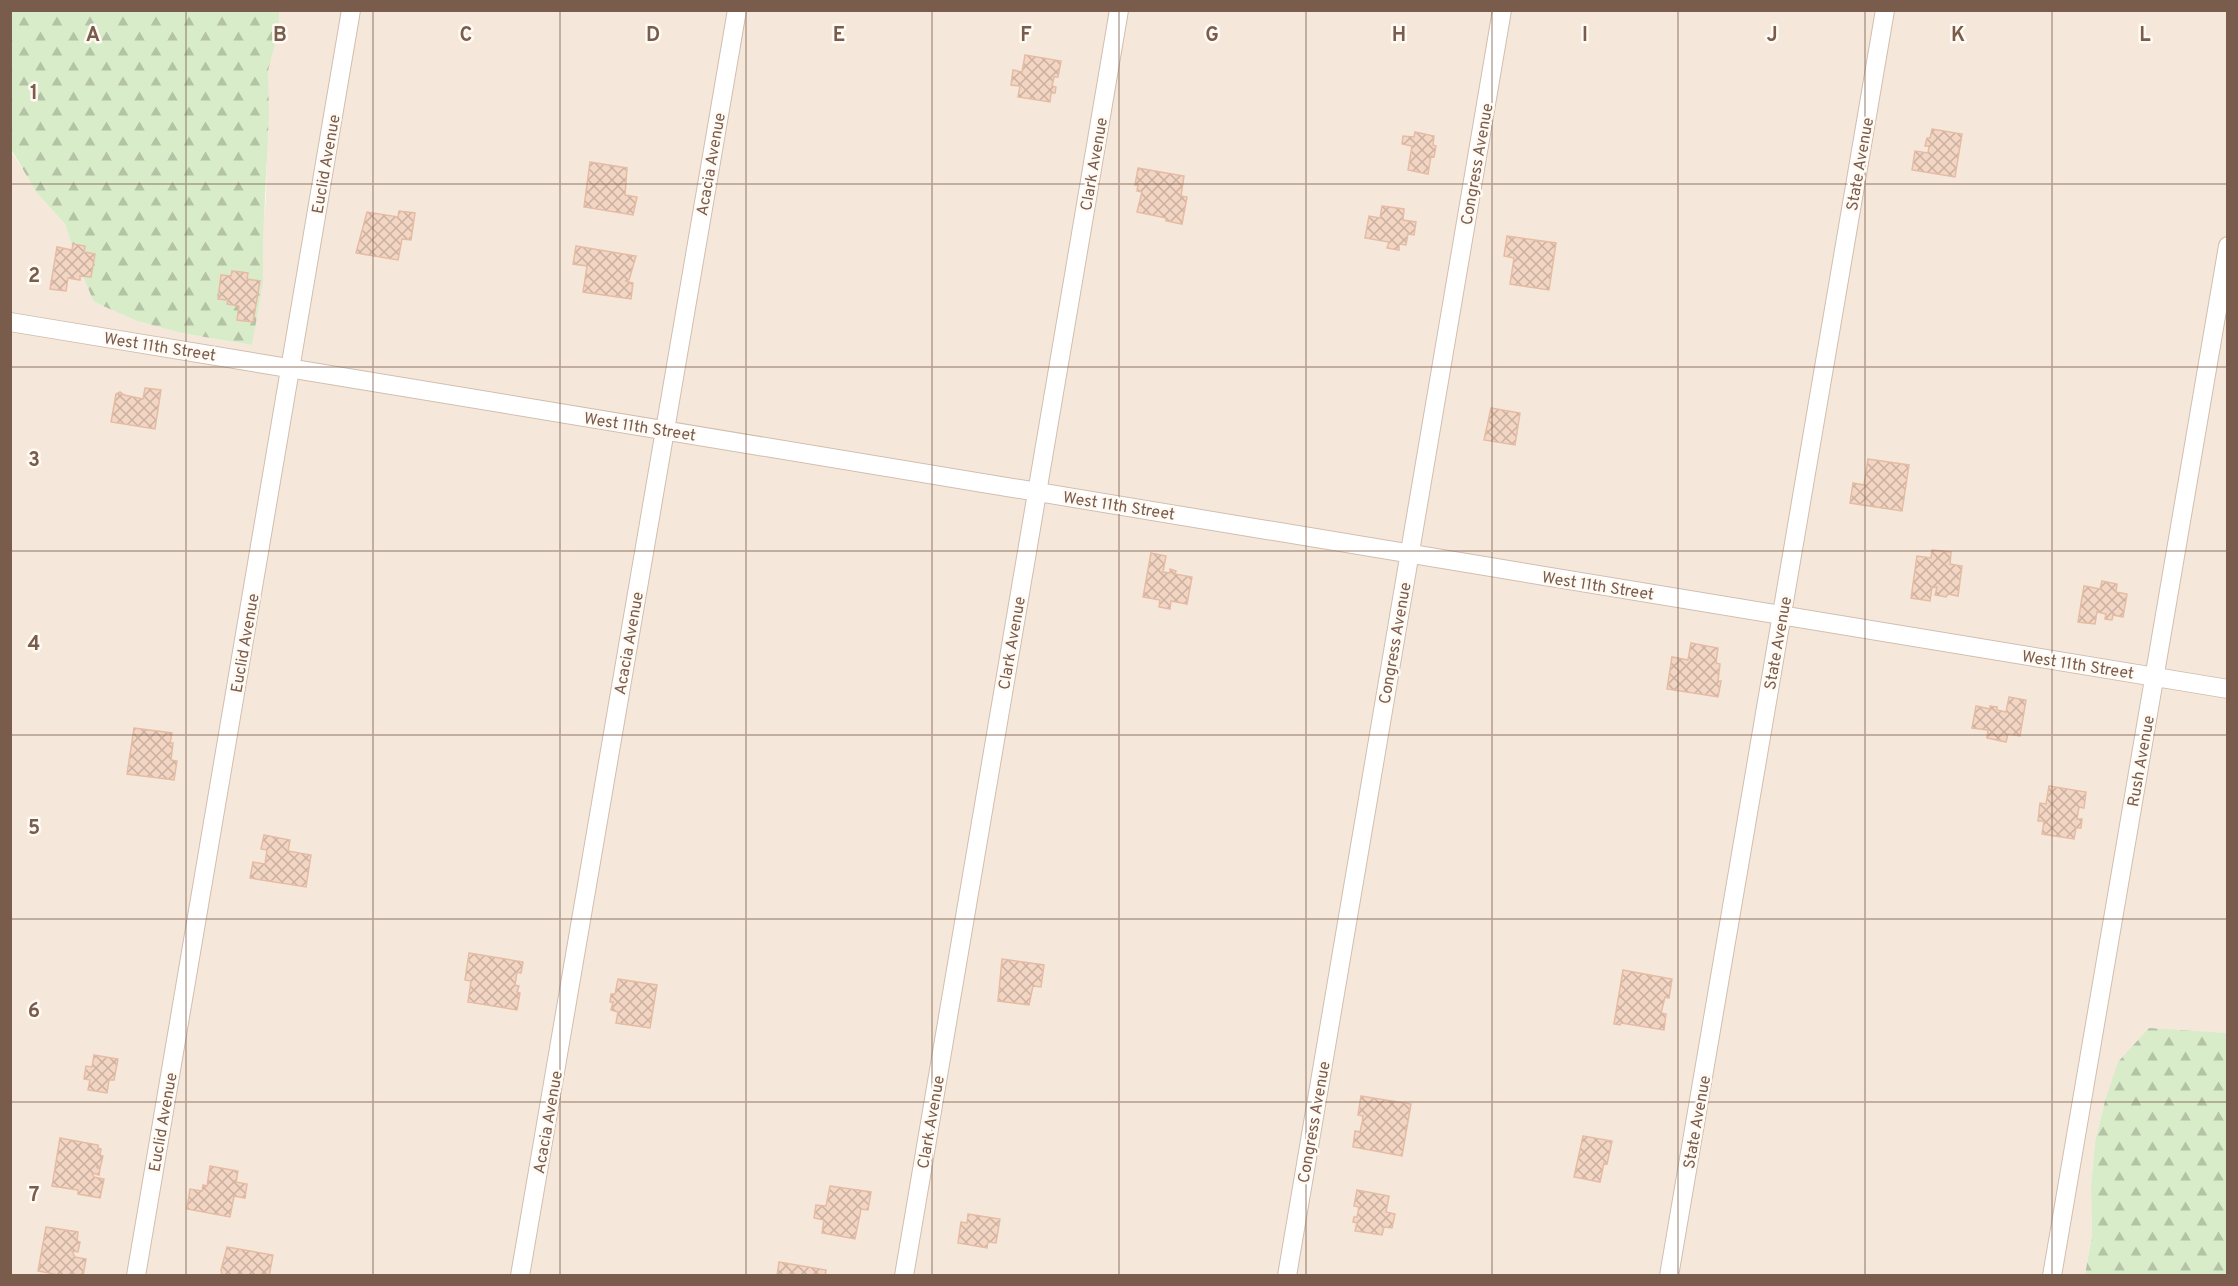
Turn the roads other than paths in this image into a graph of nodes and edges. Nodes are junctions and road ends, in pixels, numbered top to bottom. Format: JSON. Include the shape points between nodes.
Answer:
{"nodes":[{"id":1,"x":351,"y":10,"type":"edge"},
{"id":2,"x":736,"y":10,"type":"edge"},
{"id":3,"x":1119,"y":10,"type":"edge"},
{"id":4,"x":1502,"y":10,"type":"edge"},
{"id":5,"x":1885,"y":10,"type":"edge"},
{"id":6,"x":2228,"y":246,"type":"edge"},
{"id":7,"x":10,"y":322,"type":"edge"},
{"id":8,"x":291,"y":368,"type":"junction"},
{"id":9,"x":665,"y":430,"type":"junction"},
{"id":10,"x":1037,"y":491,"type":"junction"},
{"id":11,"x":1410,"y":553,"type":"junction"},
{"id":12,"x":1782,"y":615,"type":"junction"},
{"id":13,"x":2154,"y":676,"type":"junction"},
{"id":14,"x":2228,"y":689,"type":"edge"},
{"id":15,"x":136,"y":1275,"type":"edge"},
{"id":16,"x":520,"y":1275,"type":"edge"},
{"id":17,"x":904,"y":1275,"type":"edge"},
{"id":18,"x":1287,"y":1275,"type":"edge"},
{"id":19,"x":1669,"y":1275,"type":"edge"},
{"id":20,"x":2052,"y":1275,"type":"edge"}],
"edges":[{"from":1,"to":8,"type":"street","name":"Euclid Avenue"},
{"from":2,"to":9,"type":"street","name":"Acacia Avenue"},
{"from":3,"to":10,"type":"street","name":"Clark Avenue"},
{"from":4,"to":11,"type":"street","name":"Congress Avenue"},
{"from":5,"to":12,"type":"street","name":"State Avenue"},
{"from":6,"to":13,"type":"street","name":"Rush Avenue"},
{"from":7,"to":8,"type":"street","name":"West 11th Street"},
{"from":8,"to":9,"type":"street","name":"West 11th Street"},
{"from":8,"to":15,"type":"street","name":"Euclid Avenue"},
{"from":9,"to":10,"type":"street","name":"West 11th Street"},
{"from":9,"to":16,"type":"street","name":"Acacia Avenue"},
{"from":10,"to":11,"type":"street","name":"West 11th Street"},
{"from":10,"to":17,"type":"street","name":"Clark Avenue"},
{"from":11,"to":12,"type":"street","name":"West 11th Street"},
{"from":11,"to":18,"type":"street","name":"Congress Avenue"},
{"from":12,"to":13,"type":"street","name":"West 11th Street"},
{"from":12,"to":19,"type":"street","name":"State Avenue"},
{"from":13,"to":14,"type":"street","name":"West 11th Street"},
{"from":13,"to":20,"type":"street","name":"Rush Avenue"}]}
